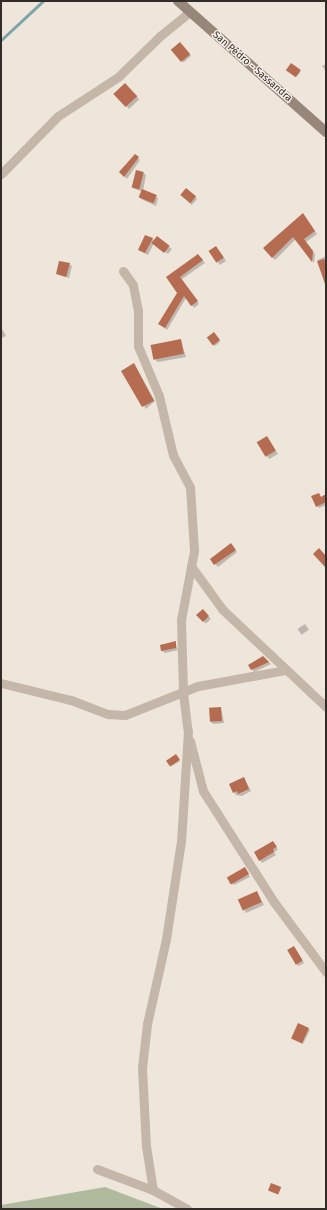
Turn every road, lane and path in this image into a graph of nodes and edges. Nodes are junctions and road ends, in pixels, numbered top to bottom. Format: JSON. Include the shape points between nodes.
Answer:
{"nodes":[{"id":1,"x":178,"y":1,"type":"edge"},
{"id":2,"x":190,"y":12,"type":"junction"},
{"id":3,"x":326,"y":132,"type":"edge"},
{"id":4,"x":1,"y":174,"type":"edge"},
{"id":5,"x":123,"y":270,"type":"dead end"},
{"id":6,"x":191,"y":566,"type":"junction"},
{"id":7,"x":285,"y":670,"type":"junction"},
{"id":8,"x":1,"y":683,"type":"edge"},
{"id":9,"x":183,"y":693,"type":"junction"},
{"id":10,"x":326,"y":707,"type":"edge"},
{"id":11,"x":188,"y":732,"type":"junction"},
{"id":12,"x":326,"y":972,"type":"edge"},
{"id":13,"x":97,"y":1169,"type":"dead end"},
{"id":14,"x":153,"y":1190,"type":"junction"},
{"id":15,"x":187,"y":1209,"type":"edge"}],
"edges":[{"from":1,"to":2,"type":"main road","name":"San Pédro - Sassandra"},
{"from":2,"to":3,"type":"main road","name":"San Pédro - Sassandra"},
{"from":2,"to":4,"type":"street","via":[[160,36],[118,77],[58,116]]},
{"from":5,"to":6,"type":"street","via":[[133,285],[138,311],[138,346],[159,396],[173,455],[190,487],[194,551]]},
{"from":6,"to":7,"type":"street","via":[[222,609],[265,647]]},
{"from":6,"to":9,"type":"street","via":[[181,620]]},
{"from":7,"to":9,"type":"street","via":[[198,686]]},
{"from":7,"to":10,"type":"street"},
{"from":8,"to":9,"type":"street","via":[[72,700],[108,714],[125,715]]},
{"from":9,"to":11,"type":"street"},
{"from":11,"to":12,"type":"street","via":[[203,791],[274,902]]},
{"from":11,"to":14,"type":"street","via":[[181,841],[166,939],[147,1024],[142,1068],[146,1146]]},
{"from":13,"to":14,"type":"street"},
{"from":14,"to":15,"type":"street"}]}
